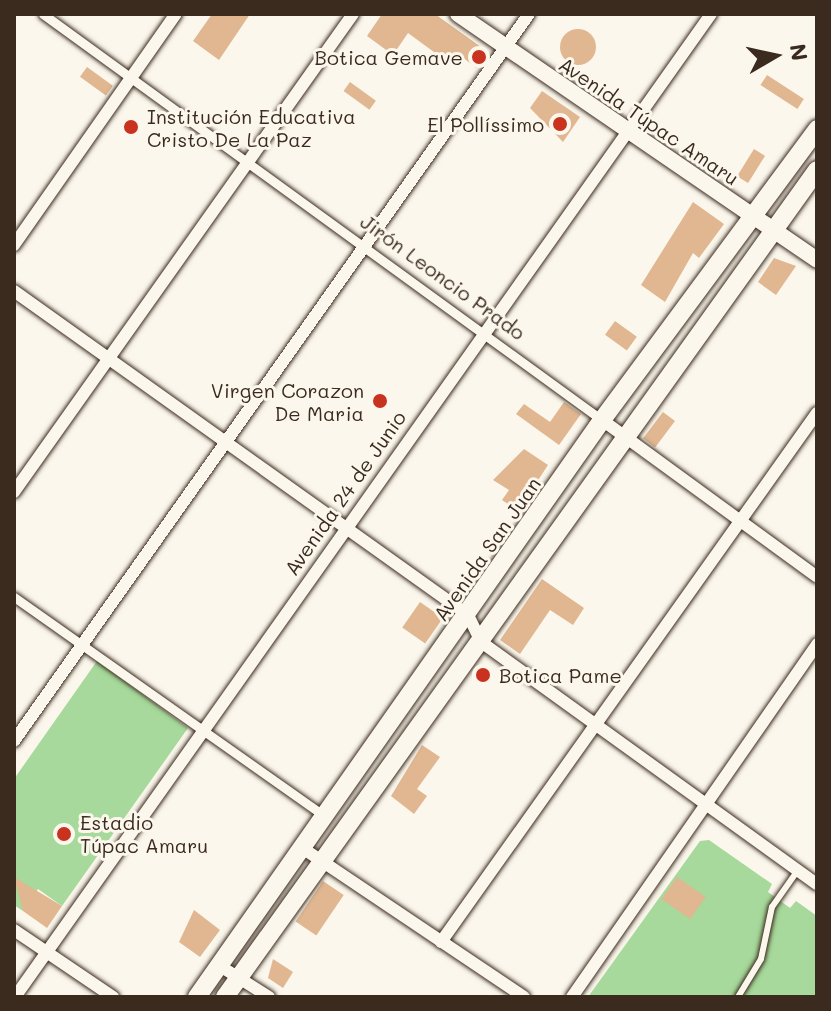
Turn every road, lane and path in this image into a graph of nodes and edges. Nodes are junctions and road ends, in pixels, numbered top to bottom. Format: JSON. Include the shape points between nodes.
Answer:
{"nodes":[{"id":1,"x":43,"y":14,"type":"edge"},
{"id":2,"x":176,"y":14,"type":"edge"},
{"id":3,"x":353,"y":14,"type":"edge"},
{"id":4,"x":458,"y":14,"type":"edge"},
{"id":5,"x":529,"y":14,"type":"edge"},
{"id":6,"x":711,"y":14,"type":"edge"},
{"id":7,"x":505,"y":48,"type":"junction"},
{"id":8,"x":133,"y":77,"type":"junction"},
{"id":9,"x":817,"y":129,"type":"edge"},
{"id":10,"x":627,"y":131,"type":"junction"},
{"id":11,"x":248,"y":162,"type":"junction"},
{"id":12,"x":817,"y":170,"type":"edge"},
{"id":13,"x":755,"y":216,"type":"junction"},
{"id":14,"x":774,"y":230,"type":"junction"},
{"id":15,"x":365,"y":244,"type":"junction"},
{"id":16,"x":14,"y":245,"type":"edge"},
{"id":17,"x":817,"y":260,"type":"edge"},
{"id":18,"x":14,"y":291,"type":"edge"},
{"id":19,"x":484,"y":333,"type":"junction"},
{"id":20,"x":109,"y":358,"type":"junction"},
{"id":21,"x":817,"y":413,"type":"edge"},
{"id":22,"x":602,"y":420,"type":"junction"},
{"id":23,"x":627,"y":437,"type":"junction"},
{"id":24,"x":225,"y":440,"type":"junction"},
{"id":25,"x":14,"y":492,"type":"edge"},
{"id":26,"x":737,"y":521,"type":"junction"},
{"id":27,"x":347,"y":526,"type":"junction"},
{"id":28,"x":817,"y":577,"type":"edge"},
{"id":29,"x":14,"y":597,"type":"edge"},
{"id":30,"x":468,"y":615,"type":"junction"},
{"id":31,"x":481,"y":642,"type":"junction"},
{"id":32,"x":81,"y":644,"type":"junction"},
{"id":33,"x":817,"y":644,"type":"edge"},
{"id":34,"x":593,"y":724,"type":"junction"},
{"id":35,"x":202,"y":729,"type":"junction"},
{"id":36,"x":14,"y":741,"type":"edge"},
{"id":37,"x":704,"y":804,"type":"junction"},
{"id":38,"x":327,"y":817,"type":"junction"},
{"id":39,"x":304,"y":849,"type":"junction"},
{"id":40,"x":322,"y":863,"type":"junction"},
{"id":41,"x":798,"y":870,"type":"junction"},
{"id":42,"x":817,"y":883,"type":"edge"},
{"id":43,"x":14,"y":930,"type":"edge"},
{"id":44,"x":441,"y":942,"type":"junction"},
{"id":45,"x":46,"y":954,"type":"junction"},
{"id":46,"x":220,"y":966,"type":"junction"},
{"id":47,"x":239,"y":978,"type":"junction"},
{"id":48,"x":15,"y":997,"type":"edge"},
{"id":49,"x":113,"y":997,"type":"edge"},
{"id":50,"x":197,"y":997,"type":"edge"},
{"id":51,"x":225,"y":997,"type":"edge"},
{"id":52,"x":269,"y":997,"type":"edge"},
{"id":53,"x":524,"y":997,"type":"edge"},
{"id":54,"x":572,"y":997,"type":"edge"},
{"id":55,"x":738,"y":997,"type":"edge"}],
"edges":[{"from":1,"to":8,"type":"street","name":"Jirón Leoncio Prado"},
{"from":2,"to":8,"type":"street"},
{"from":3,"to":11,"type":"street"},
{"from":4,"to":7,"type":"street","name":"Avenida Túpac Amaru"},
{"from":5,"to":7,"type":"street"},
{"from":6,"to":10,"type":"street","name":"Avenida 24 de Junio"},
{"from":7,"to":10,"type":"street","name":"Avenida Túpac Amaru"},
{"from":7,"to":15,"type":"street"},
{"from":8,"to":11,"type":"street","name":"Jirón Leoncio Prado"},
{"from":8,"to":16,"type":"street"},
{"from":9,"to":13,"type":"main road","name":"Avenida San Juan"},
{"from":10,"to":13,"type":"street","name":"Avenida Túpac Amaru"},
{"from":10,"to":19,"type":"street","name":"Avenida 24 de Junio"},
{"from":11,"to":15,"type":"street","name":"Jirón Leoncio Prado"},
{"from":11,"to":20,"type":"street"},
{"from":12,"to":14,"type":"main road"},
{"from":13,"to":14,"type":"street","name":"Avenida Túpac Amaru"},
{"from":13,"to":22,"type":"main road","name":"Avenida San Juan"},
{"from":14,"to":17,"type":"street","name":"Avenida Túpac Amaru"},
{"from":14,"to":23,"type":"main road"},
{"from":15,"to":19,"type":"street","name":"Jirón Leoncio Prado"},
{"from":15,"to":24,"type":"street"},
{"from":18,"to":20,"type":"street"},
{"from":19,"to":22,"type":"street","name":"Jirón Leoncio Prado"},
{"from":19,"to":27,"type":"street","name":"Avenida 24 de Junio"},
{"from":20,"to":24,"type":"street"},
{"from":20,"to":25,"type":"street"},
{"from":21,"to":26,"type":"street"},
{"from":22,"to":23,"type":"street","name":"Jirón Leoncio Prado"},
{"from":22,"to":30,"type":"main road","name":"Avenida San Juan"},
{"from":23,"to":26,"type":"street","name":"Jirón Leoncio Prado"},
{"from":23,"to":31,"type":"main road"},
{"from":24,"to":27,"type":"street"},
{"from":24,"to":32,"type":"street"},
{"from":26,"to":28,"type":"street","name":"Jirón Leoncio Prado"},
{"from":26,"to":34,"type":"street"},
{"from":27,"to":30,"type":"street"},
{"from":27,"to":35,"type":"street","name":"Avenida 24 de Junio"},
{"from":29,"to":32,"type":"street"},
{"from":30,"to":31,"type":"street"},
{"from":30,"to":38,"type":"main road","name":"Avenida San Juan"},
{"from":31,"to":34,"type":"street"},
{"from":31,"to":40,"type":"main road"},
{"from":32,"to":35,"type":"street"},
{"from":32,"to":36,"type":"street"},
{"from":33,"to":37,"type":"street"},
{"from":34,"to":37,"type":"street"},
{"from":34,"to":44,"type":"street"},
{"from":35,"to":38,"type":"street"},
{"from":35,"to":45,"type":"street","name":"Avenida 24 de Junio"},
{"from":37,"to":41,"type":"street"},
{"from":37,"to":54,"type":"street"},
{"from":38,"to":39,"type":"main road","name":"Avenida San Juan"},
{"from":39,"to":40,"type":"street"},
{"from":39,"to":46,"type":"main road","name":"Avenida San Juan"},
{"from":40,"to":44,"type":"street"},
{"from":40,"to":47,"type":"main road"},
{"from":41,"to":42,"type":"street"},
{"from":41,"to":55,"type":"lane","via":[[772,907],[761,959]]},
{"from":43,"to":45,"type":"street"},
{"from":44,"to":53,"type":"street"},
{"from":45,"to":48,"type":"street","name":"Avenida 24 de Junio"},
{"from":45,"to":49,"type":"street"},
{"from":46,"to":47,"type":"street"},
{"from":46,"to":50,"type":"main road","name":"Avenida San Juan"},
{"from":47,"to":51,"type":"main road"},
{"from":47,"to":52,"type":"street"}]}
